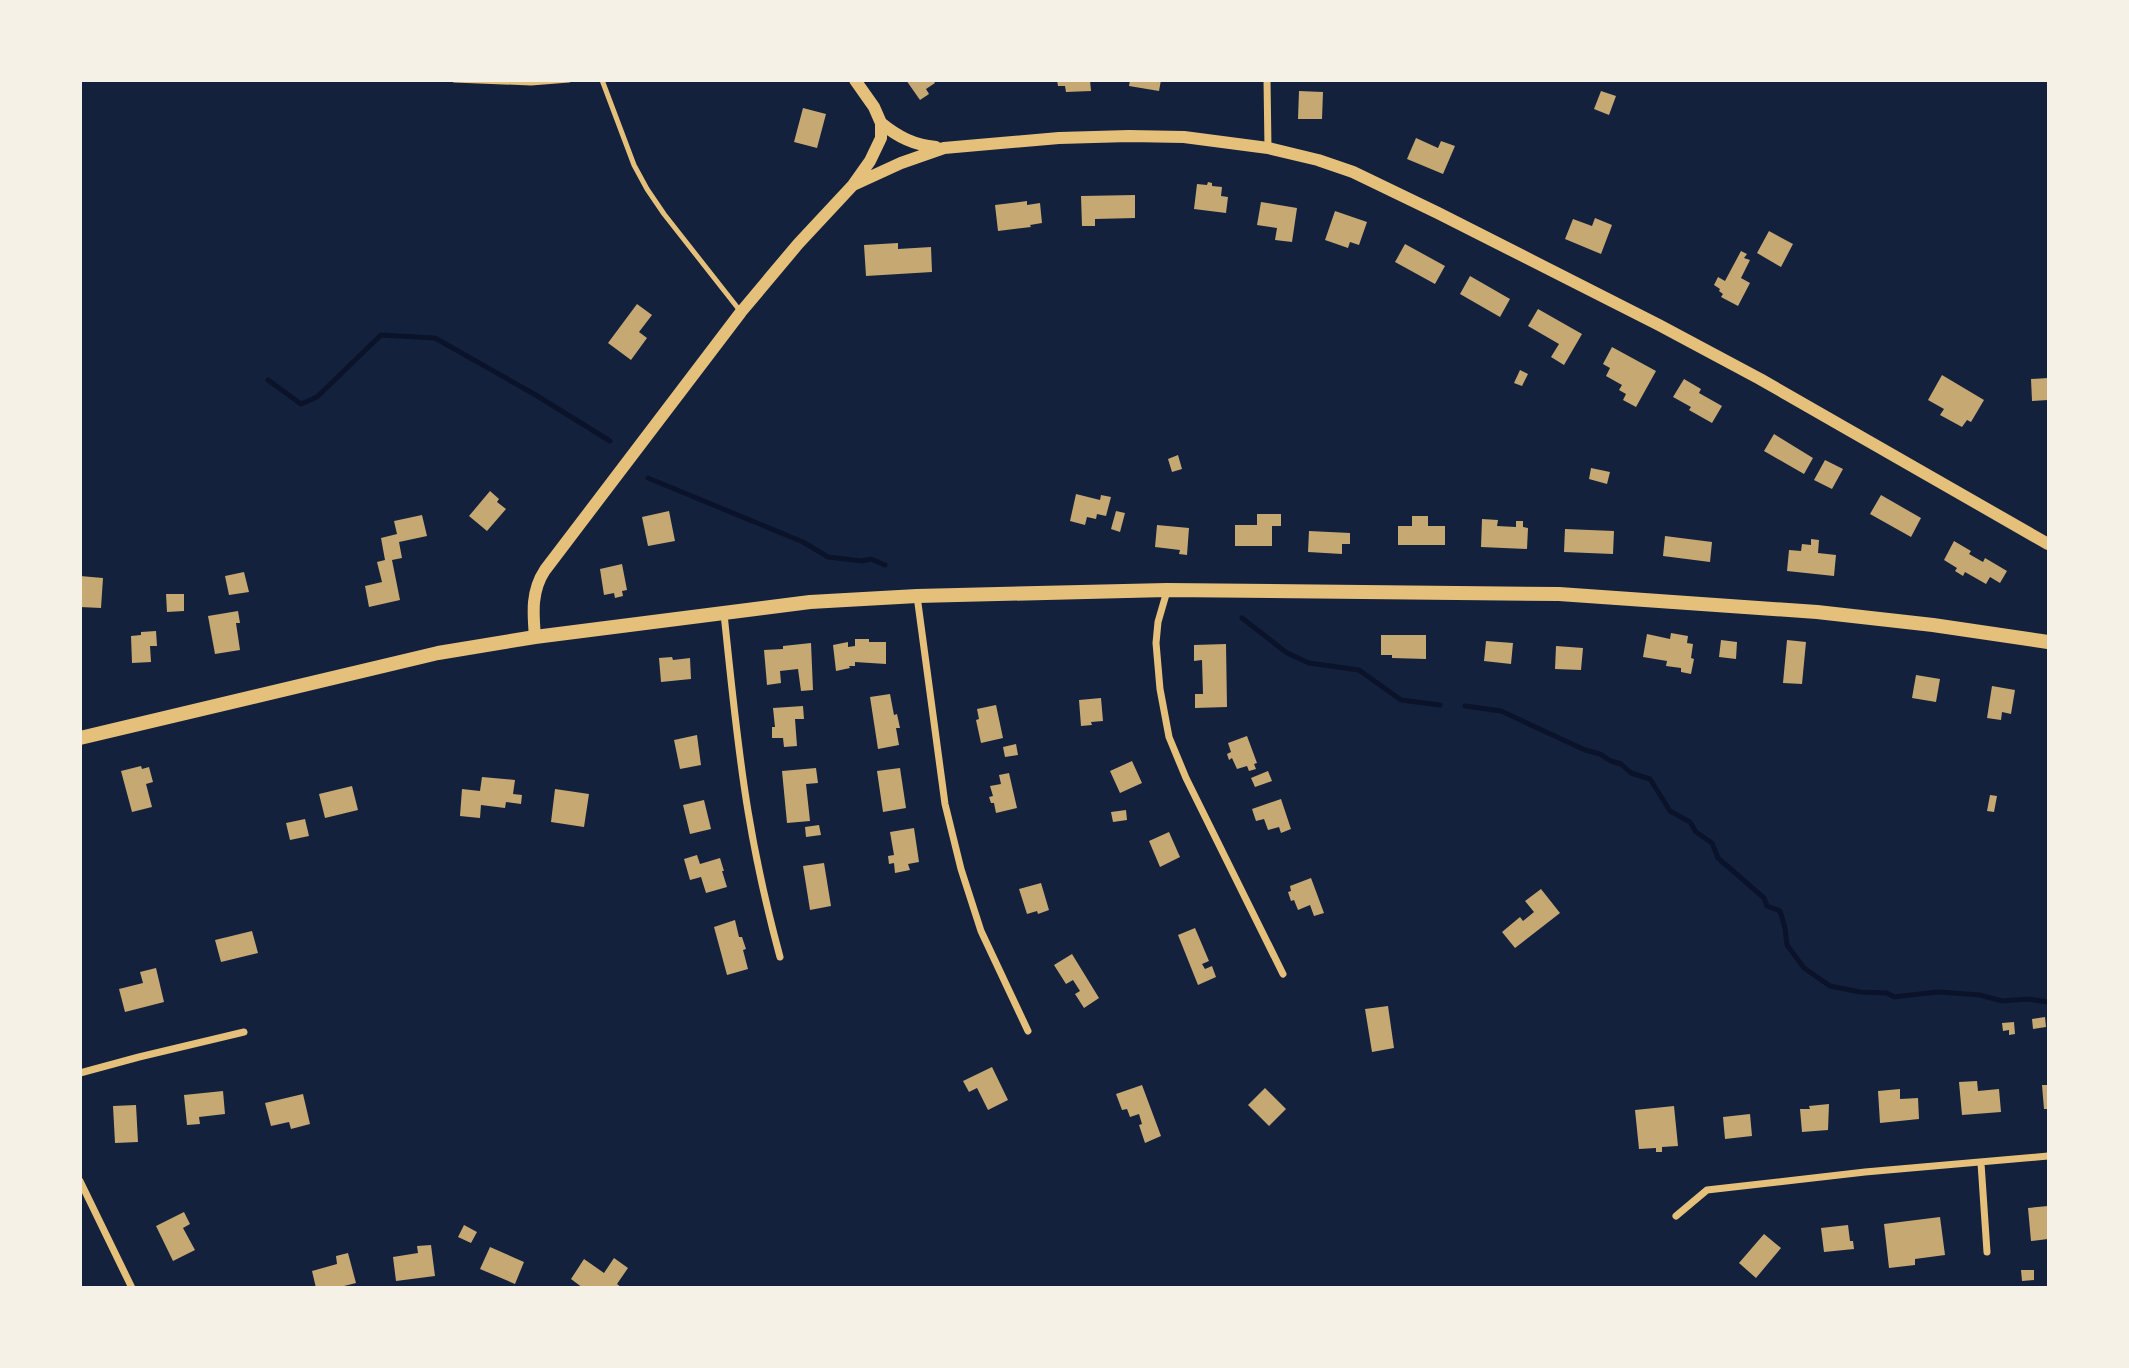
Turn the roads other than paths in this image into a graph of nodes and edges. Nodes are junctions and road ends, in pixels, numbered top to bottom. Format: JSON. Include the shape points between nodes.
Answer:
{"nodes":[{"id":1,"x":454,"y":80,"type":"edge"},
{"id":2,"x":569,"y":80,"type":"edge"},
{"id":3,"x":602,"y":80,"type":"edge"},
{"id":4,"x":855,"y":80,"type":"edge"},
{"id":5,"x":1267,"y":80,"type":"edge"},
{"id":6,"x":881,"y":123,"type":"junction"},
{"id":7,"x":944,"y":148,"type":"junction"},
{"id":8,"x":1268,"y":148,"type":"junction"},
{"id":9,"x":853,"y":185,"type":"junction"},
{"id":10,"x":741,"y":312,"type":"junction"},
{"id":11,"x":2049,"y":544,"type":"edge"},
{"id":12,"x":1167,"y":590,"type":"junction"},
{"id":13,"x":917,"y":596,"type":"junction"},
{"id":14,"x":724,"y":614,"type":"junction"},
{"id":15,"x":535,"y":637,"type":"junction"},
{"id":16,"x":2049,"y":642,"type":"edge"},
{"id":17,"x":80,"y":738,"type":"edge"},
{"id":18,"x":780,"y":957,"type":"dead end"},
{"id":19,"x":1283,"y":974,"type":"dead end"},
{"id":20,"x":1028,"y":1031,"type":"dead end"},
{"id":21,"x":244,"y":1032,"type":"dead end"},
{"id":22,"x":80,"y":1073,"type":"edge"},
{"id":23,"x":2049,"y":1156,"type":"edge"},
{"id":24,"x":1981,"y":1163,"type":"junction"},
{"id":25,"x":80,"y":1181,"type":"edge"},
{"id":26,"x":1676,"y":1216,"type":"dead end"},
{"id":27,"x":1987,"y":1252,"type":"dead end"},
{"id":28,"x":132,"y":1287,"type":"edge"}],
"edges":[{"from":1,"to":2,"type":"lane"},
{"from":3,"to":10,"type":"lane","via":[[647,189]]},
{"from":4,"to":6,"type":"street"},
{"from":5,"to":8,"type":"street"},
{"from":6,"to":7,"type":"street","via":[[915,144]]},
{"from":6,"to":9,"type":"street","via":[[876,150]]},
{"from":7,"to":8,"type":"street","via":[[1059,138],[1184,136]]},
{"from":7,"to":9,"type":"street"},
{"from":8,"to":11,"type":"street","via":[[1353,172],[1438,213],[1760,379]]},
{"from":9,"to":10,"type":"street"},
{"from":10,"to":15,"type":"street","via":[[545,569],[533,601]]},
{"from":12,"to":13,"type":"main road"},
{"from":12,"to":16,"type":"main road","via":[[1633,597],[1869,617]]},
{"from":12,"to":19,"type":"street","via":[[1156,643],[1169,737]]},
{"from":13,"to":14,"type":"main road","via":[[810,602]]},
{"from":13,"to":20,"type":"street","via":[[945,804],[958,858],[981,931]]},
{"from":14,"to":15,"type":"main road"},
{"from":14,"to":18,"type":"street","via":[[748,811]]},
{"from":15,"to":17,"type":"main road","via":[[383,664]]},
{"from":21,"to":22,"type":"street"},
{"from":23,"to":24,"type":"street"},
{"from":24,"to":26,"type":"street","via":[[1707,1190]]},
{"from":24,"to":27,"type":"street"},
{"from":25,"to":28,"type":"street"}]}
